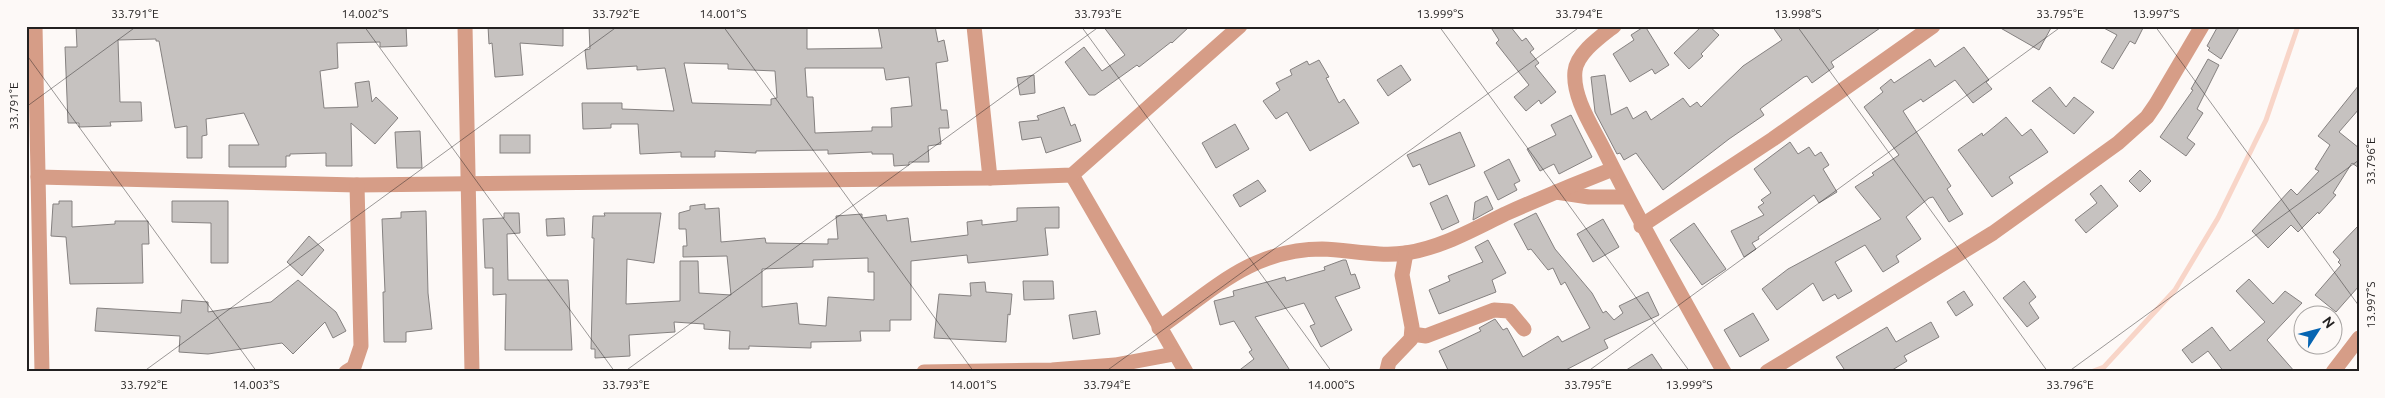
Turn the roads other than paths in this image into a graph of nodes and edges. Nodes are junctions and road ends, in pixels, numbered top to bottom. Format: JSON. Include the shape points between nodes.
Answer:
{"nodes":[{"id":1,"x":35,"y":26,"type":"edge"},
{"id":2,"x":465,"y":26,"type":"edge"},
{"id":3,"x":974,"y":26,"type":"edge"},
{"id":4,"x":1240,"y":26,"type":"edge"},
{"id":5,"x":1614,"y":26,"type":"edge"},
{"id":6,"x":1933,"y":26,"type":"edge"},
{"id":7,"x":2202,"y":26,"type":"edge"},
{"id":8,"x":1613,"y":168,"type":"junction"},
{"id":9,"x":1072,"y":175,"type":"junction"},
{"id":10,"x":38,"y":177,"type":"junction"},
{"id":11,"x":990,"y":178,"type":"junction"},
{"id":12,"x":469,"y":183,"type":"junction"},
{"id":13,"x":357,"y":185,"type":"junction"},
{"id":14,"x":1554,"y":192,"type":"junction"},
{"id":15,"x":1627,"y":197,"type":"junction"},
{"id":16,"x":1641,"y":226,"type":"junction"},
{"id":17,"x":1406,"y":253,"type":"junction"},
{"id":18,"x":1159,"y":328,"type":"junction"},
{"id":19,"x":1524,"y":329,"type":"dead end"},
{"id":20,"x":1412,"y":334,"type":"junction"},
{"id":21,"x":2359,"y":338,"type":"edge"},
{"id":22,"x":1174,"y":354,"type":"junction"},
{"id":23,"x":1387,"y":370,"type":"dead end"},
{"id":24,"x":42,"y":372,"type":"edge"},
{"id":25,"x":346,"y":372,"type":"edge"},
{"id":26,"x":472,"y":372,"type":"edge"},
{"id":27,"x":924,"y":372,"type":"edge"},
{"id":28,"x":1186,"y":372,"type":"edge"},
{"id":29,"x":1724,"y":372,"type":"edge"},
{"id":30,"x":1767,"y":372,"type":"edge"},
{"id":31,"x":2332,"y":372,"type":"edge"}],
"edges":[{"from":1,"to":10,"type":"street"},
{"from":2,"to":12,"type":"street"},
{"from":3,"to":11,"type":"street"},
{"from":4,"to":9,"type":"street"},
{"from":5,"to":8,"type":"street","via":[[1583,55],[1575,70],[1576,88],[1584,109]]},
{"from":6,"to":16,"type":"street","via":[[1773,139]]},
{"from":7,"to":30,"type":"street","via":[[2147,117],[2118,143],[1993,233]]},
{"from":8,"to":14,"type":"street"},
{"from":8,"to":15,"type":"street"},
{"from":9,"to":11,"type":"street"},
{"from":9,"to":18,"type":"street"},
{"from":10,"to":13,"type":"street"},
{"from":10,"to":24,"type":"street"},
{"from":11,"to":12,"type":"street"},
{"from":12,"to":13,"type":"street"},
{"from":12,"to":26,"type":"street"},
{"from":13,"to":25,"type":"street","via":[[361,346],[354,367]]},
{"from":14,"to":15,"type":"street","via":[[1589,197]]},
{"from":14,"to":17,"type":"street","via":[[1447,241]]},
{"from":15,"to":16,"type":"street"},
{"from":16,"to":29,"type":"street"},
{"from":17,"to":18,"type":"street","via":[[1323,249],[1294,250],[1270,256],[1228,278]]},
{"from":17,"to":20,"type":"street","via":[[1402,275]]},
{"from":18,"to":22,"type":"street"},
{"from":19,"to":20,"type":"street","via":[[1509,311],[1494,310],[1445,331],[1426,336]]},
{"from":20,"to":23,"type":"street","via":[[1389,362]]},
{"from":21,"to":31,"type":"street"},
{"from":22,"to":27,"type":"street","via":[[1115,365],[1061,369]]},
{"from":22,"to":28,"type":"street"}]}
